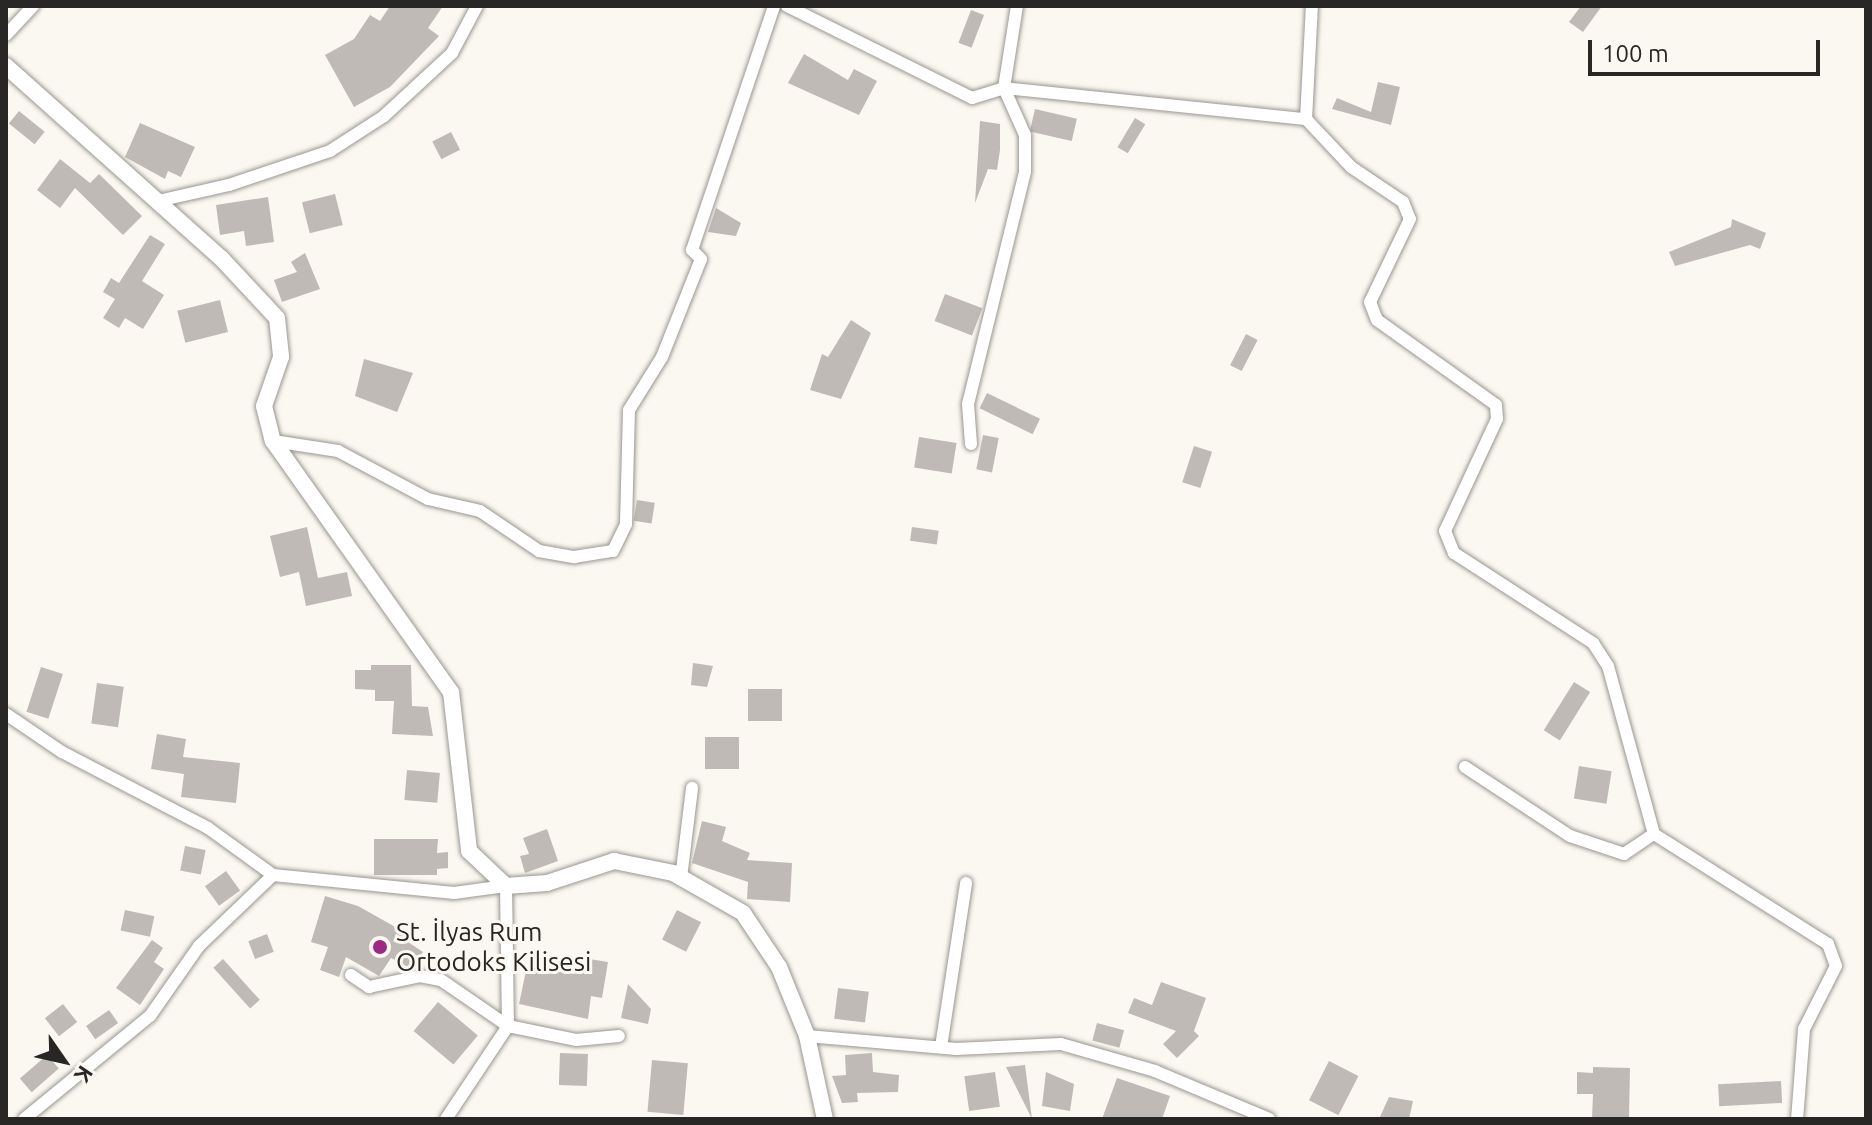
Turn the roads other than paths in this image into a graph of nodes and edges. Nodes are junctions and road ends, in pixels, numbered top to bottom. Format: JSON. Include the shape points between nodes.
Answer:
{"nodes":[{"id":1,"x":33,"y":6,"type":"edge"},
{"id":2,"x":477,"y":6,"type":"edge"},
{"id":3,"x":774,"y":6,"type":"edge"},
{"id":4,"x":787,"y":6,"type":"edge"},
{"id":5,"x":1017,"y":6,"type":"edge"},
{"id":6,"x":1312,"y":6,"type":"edge"},
{"id":7,"x":6,"y":35,"type":"edge"},
{"id":8,"x":6,"y":66,"type":"edge"},
{"id":9,"x":1004,"y":88,"type":"junction"},
{"id":10,"x":1306,"y":119,"type":"junction"},
{"id":11,"x":158,"y":201,"type":"junction"},
{"id":12,"x":273,"y":441,"type":"junction"},
{"id":13,"x":971,"y":444,"type":"dead end"},
{"id":14,"x":6,"y":714,"type":"edge"},
{"id":15,"x":1465,"y":767,"type":"dead end"},
{"id":16,"x":692,"y":788,"type":"dead end"},
{"id":17,"x":1654,"y":834,"type":"junction"},
{"id":18,"x":273,"y":875,"type":"junction"},
{"id":19,"x":681,"y":878,"type":"junction"},
{"id":20,"x":966,"y":883,"type":"dead end"},
{"id":21,"x":506,"y":886,"type":"junction"},
{"id":22,"x":351,"y":975,"type":"dead end"},
{"id":23,"x":508,"y":1026,"type":"junction"},
{"id":24,"x":619,"y":1036,"type":"dead end"},
{"id":25,"x":807,"y":1036,"type":"junction"},
{"id":26,"x":941,"y":1047,"type":"junction"},
{"id":27,"x":454,"y":1116,"type":"edge"},
{"id":28,"x":24,"y":1119,"type":"edge"},
{"id":29,"x":825,"y":1119,"type":"edge"},
{"id":30,"x":1269,"y":1119,"type":"edge"},
{"id":31,"x":1797,"y":1119,"type":"edge"}],
"edges":[{"from":1,"to":7,"type":"street"},
{"from":2,"to":11,"type":"street","via":[[452,53],[384,116],[330,151],[229,185]]},
{"from":3,"to":12,"type":"street","via":[[692,250],[701,259],[662,357],[629,410],[626,524],[613,551],[574,557],[539,551],[480,511],[428,499],[338,451]]},
{"from":4,"to":9,"type":"street","via":[[972,98]]},
{"from":5,"to":9,"type":"street"},
{"from":6,"to":10,"type":"street"},
{"from":8,"to":11,"type":"street"},
{"from":9,"to":10,"type":"street"},
{"from":9,"to":13,"type":"street","via":[[1025,135],[1025,172],[968,404]]},
{"from":10,"to":17,"type":"street","via":[[1351,167],[1403,202],[1410,219],[1370,302],[1377,320],[1496,405],[1497,419],[1445,531],[1454,553],[1593,643],[1608,666]]},
{"from":11,"to":12,"type":"street","via":[[277,318],[281,357],[264,406]]},
{"from":12,"to":21,"type":"street","via":[[451,692],[469,851]]},
{"from":14,"to":18,"type":"street","via":[[62,752],[208,828]]},
{"from":15,"to":17,"type":"street","via":[[1570,836],[1624,854]]},
{"from":16,"to":19,"type":"street"},
{"from":17,"to":31,"type":"street","via":[[1828,944],[1836,966],[1804,1029]]},
{"from":18,"to":21,"type":"street","via":[[454,893]]},
{"from":18,"to":28,"type":"street","via":[[199,946],[150,1016]]},
{"from":19,"to":21,"type":"street","via":[[614,861],[547,883]]},
{"from":19,"to":25,"type":"street","via":[[743,913],[779,967]]},
{"from":20,"to":26,"type":"street"},
{"from":21,"to":23,"type":"street"},
{"from":22,"to":23,"type":"street","via":[[369,987],[420,976],[441,980]]},
{"from":23,"to":24,"type":"street","via":[[576,1040]]},
{"from":23,"to":27,"type":"street"},
{"from":25,"to":26,"type":"street"},
{"from":25,"to":29,"type":"street"},
{"from":26,"to":30,"type":"street","via":[[1061,1044],[1155,1071]]}]}
